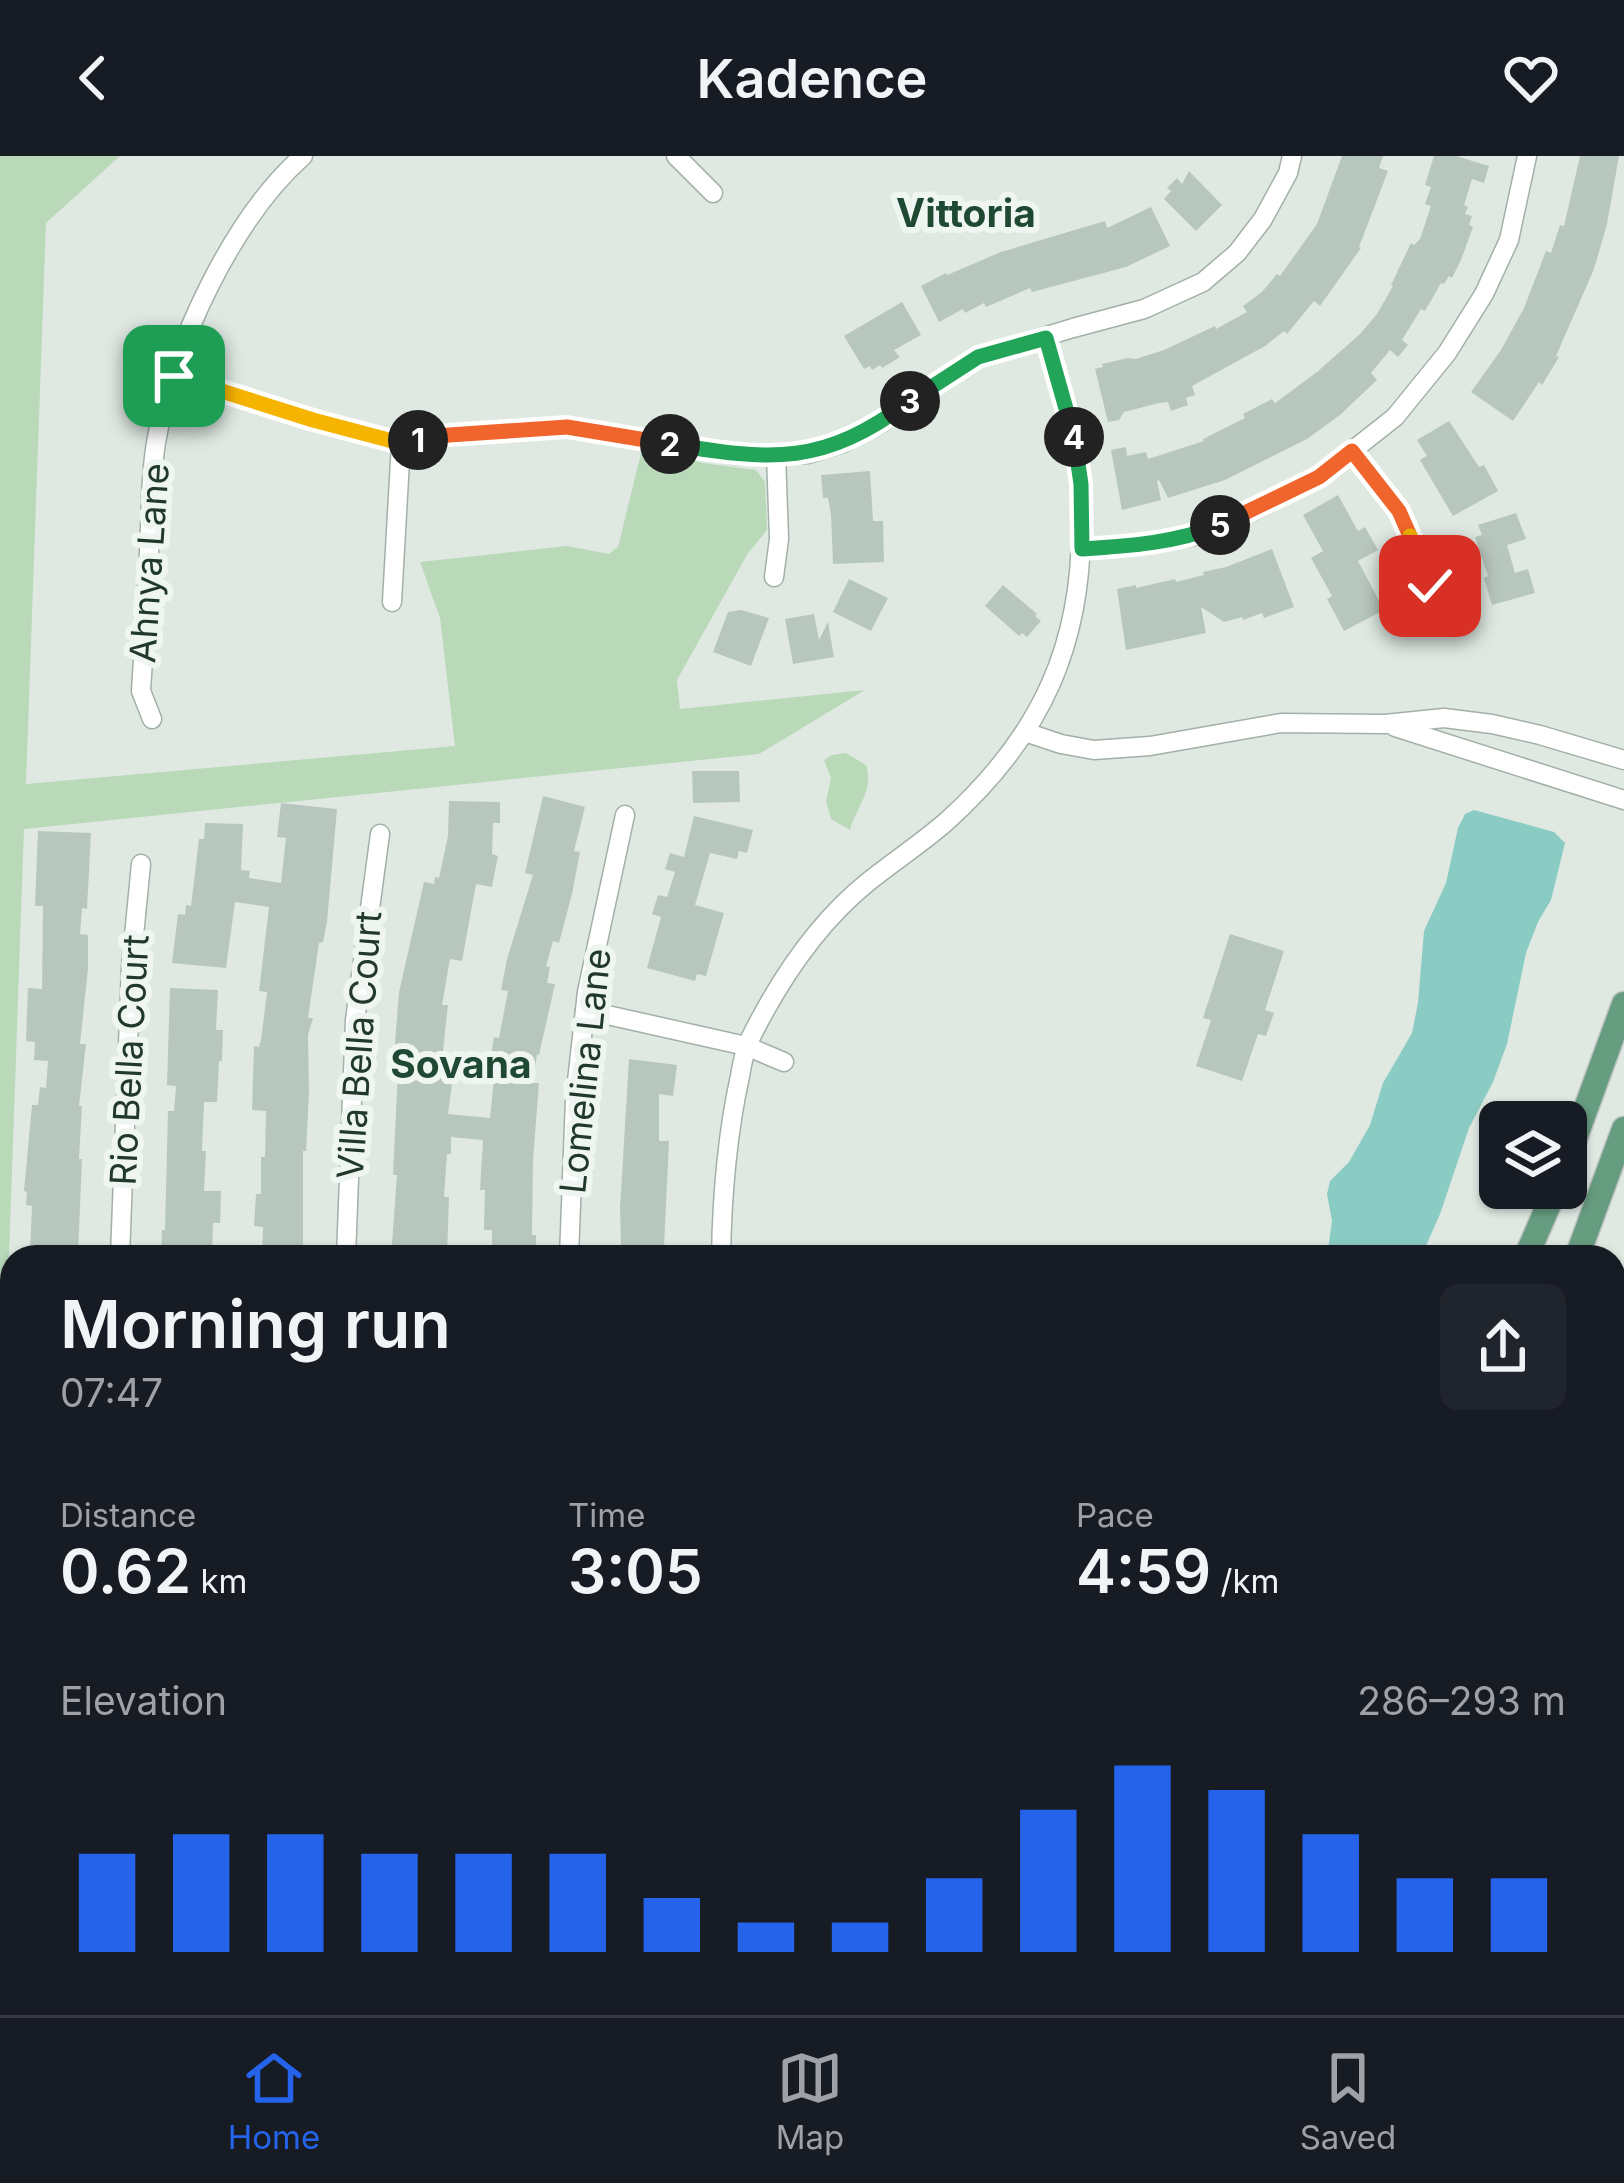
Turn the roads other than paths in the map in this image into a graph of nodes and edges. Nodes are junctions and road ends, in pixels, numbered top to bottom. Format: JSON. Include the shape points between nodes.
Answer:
{"nodes":[{"id":1,"x":302,"y":156,"type":"edge"},
{"id":2,"x":676,"y":156,"type":"edge"},
{"id":3,"x":1292,"y":156,"type":"edge"},
{"id":4,"x":1527,"y":156,"type":"edge"},
{"id":5,"x":713,"y":193,"type":"dead end"},
{"id":6,"x":1046,"y":338,"type":"junction"},
{"id":7,"x":174,"y":376,"type":"junction"},
{"id":8,"x":400,"y":443,"type":"junction"},
{"id":9,"x":1352,"y":451,"type":"junction"},
{"id":10,"x":776,"y":454,"type":"junction"},
{"id":11,"x":1082,"y":549,"type":"junction"},
{"id":12,"x":774,"y":577,"type":"dead end"},
{"id":13,"x":1430,"y":586,"type":"dead end"},
{"id":14,"x":392,"y":602,"type":"dead end"},
{"id":15,"x":152,"y":719,"type":"dead end"},
{"id":16,"x":1385,"y":724,"type":"junction"},
{"id":17,"x":1025,"y":732,"type":"junction"},
{"id":18,"x":1624,"y":760,"type":"edge"},
{"id":19,"x":1624,"y":800,"type":"edge"},
{"id":20,"x":626,"y":815,"type":"dead end"},
{"id":21,"x":380,"y":835,"type":"dead end"},
{"id":22,"x":141,"y":864,"type":"dead end"},
{"id":23,"x":1624,"y":1004,"type":"edge"},
{"id":24,"x":585,"y":1010,"type":"junction"},
{"id":25,"x":746,"y":1046,"type":"junction"},
{"id":26,"x":784,"y":1062,"type":"dead end"},
{"id":27,"x":1587,"y":1105,"type":"edge"},
{"id":28,"x":1624,"y":1129,"type":"edge"},
{"id":29,"x":1547,"y":1209,"type":"edge"},
{"id":30,"x":120,"y":1245,"type":"edge"},
{"id":31,"x":346,"y":1245,"type":"edge"},
{"id":32,"x":569,"y":1245,"type":"edge"},
{"id":33,"x":721,"y":1245,"type":"edge"},
{"id":34,"x":1531,"y":1245,"type":"edge"},
{"id":35,"x":1580,"y":1245,"type":"edge"}],
"edges":[{"from":1,"to":7,"type":"street","name":"Ahnya Lane","via":[[231,245]]},
{"from":2,"to":5,"type":"street"},
{"from":3,"to":6,"type":"street","via":[[1263,219],[1203,282]]},
{"from":4,"to":9,"type":"street","via":[[1509,240],[1484,295],[1395,417]]},
{"from":6,"to":10,"type":"street","via":[[978,357],[844,443]]},
{"from":6,"to":11,"type":"street","via":[[1074,434]]},
{"from":7,"to":8,"type":"street"},
{"from":7,"to":15,"type":"street","name":"Ahnya Lane","via":[[152,497],[141,691]]},
{"from":8,"to":10,"type":"street","via":[[567,427]]},
{"from":8,"to":14,"type":"street"},
{"from":9,"to":11,"type":"street","via":[[1319,477],[1194,536]]},
{"from":9,"to":13,"type":"street","via":[[1399,511]]},
{"from":10,"to":12,"type":"street"},
{"from":11,"to":17,"type":"street","via":[[1068,638]]},
{"from":16,"to":17,"type":"street","via":[[1281,723],[1094,750]]},
{"from":16,"to":18,"type":"street","via":[[1492,724]]},
{"from":16,"to":19,"type":"street"},
{"from":17,"to":25,"type":"street","via":[[951,818],[818,931]]},
{"from":20,"to":24,"type":"street","name":"Lomelina Lane"},
{"from":21,"to":31,"type":"street","name":"Villa Bella Court","via":[[355,1020]]},
{"from":22,"to":30,"type":"street","name":"Rio Bella Court"},
{"from":23,"to":27,"type":"main road"},
{"from":24,"to":25,"type":"street"},
{"from":24,"to":32,"type":"street","name":"Lomelina Lane"},
{"from":25,"to":26,"type":"street"},
{"from":25,"to":33,"type":"street"},
{"from":28,"to":35,"type":"main road"},
{"from":29,"to":34,"type":"main road"}]}
